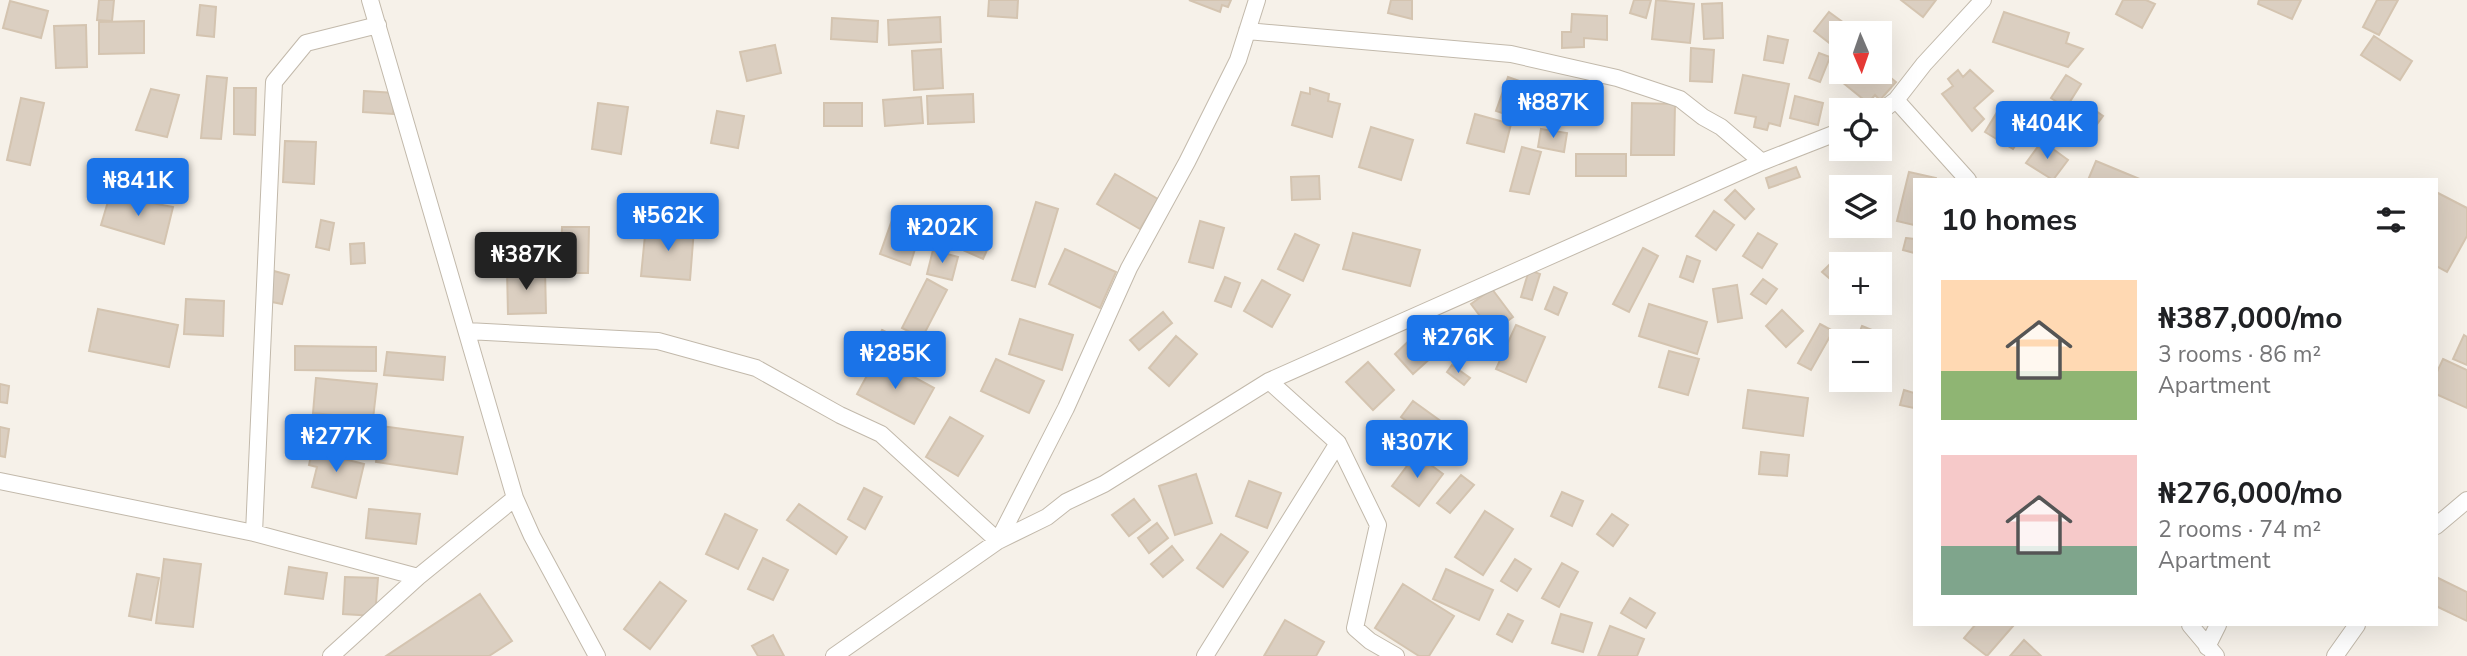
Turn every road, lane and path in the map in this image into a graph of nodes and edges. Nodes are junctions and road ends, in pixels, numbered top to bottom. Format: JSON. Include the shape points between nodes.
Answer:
{"nodes":[{"id":1,"x":370,"y":0,"type":"edge"},
{"id":2,"x":1257,"y":0,"type":"edge"},
{"id":3,"x":1983,"y":0,"type":"edge"},
{"id":4,"x":378,"y":25,"type":"junction"},
{"id":5,"x":1247,"y":31,"type":"junction"},
{"id":6,"x":1896,"y":100,"type":"junction"},
{"id":7,"x":1892,"y":103,"type":"edge"},
{"id":8,"x":1829,"y":136,"type":"edge"},
{"id":9,"x":1762,"y":162,"type":"junction"},
{"id":10,"x":1966,"y":178,"type":"edge"},
{"id":11,"x":467,"y":331,"type":"junction"},
{"id":12,"x":1269,"y":380,"type":"junction"},
{"id":13,"x":1338,"y":443,"type":"junction"},
{"id":14,"x":0,"y":481,"type":"edge"},
{"id":15,"x":515,"y":498,"type":"junction"},
{"id":16,"x":2467,"y":500,"type":"edge"},
{"id":17,"x":2438,"y":524,"type":"edge"},
{"id":18,"x":254,"y":533,"type":"junction"},
{"id":19,"x":998,"y":541,"type":"junction"},
{"id":20,"x":418,"y":577,"type":"junction"},
{"id":21,"x":2191,"y":626,"type":"edge"},
{"id":22,"x":2218,"y":626,"type":"edge"},
{"id":23,"x":2356,"y":626,"type":"edge"},
{"id":24,"x":2211,"y":652,"type":"edge"},
{"id":25,"x":331,"y":656,"type":"edge"},
{"id":26,"x":597,"y":656,"type":"edge"},
{"id":27,"x":834,"y":656,"type":"edge"},
{"id":28,"x":1205,"y":656,"type":"edge"},
{"id":29,"x":1396,"y":656,"type":"edge"},
{"id":30,"x":2335,"y":656,"type":"edge"}],
"edges":[{"from":1,"to":4,"type":"street"},
{"from":2,"to":5,"type":"street"},
{"from":3,"to":6,"type":"street"},
{"from":4,"to":11,"type":"street"},
{"from":4,"to":18,"type":"street","via":[[306,43],[274,82]]},
{"from":5,"to":9,"type":"street","via":[[1511,54],[1617,78],[1680,99]]},
{"from":5,"to":19,"type":"street","via":[[1238,60],[1129,268],[1066,408]]},
{"from":6,"to":7,"type":"street"},
{"from":6,"to":10,"type":"street"},
{"from":8,"to":9,"type":"street"},
{"from":9,"to":12,"type":"street"},
{"from":11,"to":15,"type":"street"},
{"from":11,"to":19,"type":"street","via":[[658,341],[756,368],[881,434]]},
{"from":12,"to":13,"type":"street"},
{"from":12,"to":19,"type":"street","via":[[1104,484]]},
{"from":13,"to":28,"type":"street"},
{"from":13,"to":29,"type":"street","via":[[1378,525],[1354,628]]},
{"from":14,"to":18,"type":"street"},
{"from":15,"to":20,"type":"street"},
{"from":15,"to":26,"type":"street"},
{"from":16,"to":17,"type":"street"},
{"from":18,"to":20,"type":"street"},
{"from":19,"to":27,"type":"street"},
{"from":20,"to":25,"type":"street"},
{"from":21,"to":24,"type":"street"},
{"from":22,"to":24,"type":"street"},
{"from":23,"to":30,"type":"street"}]}
